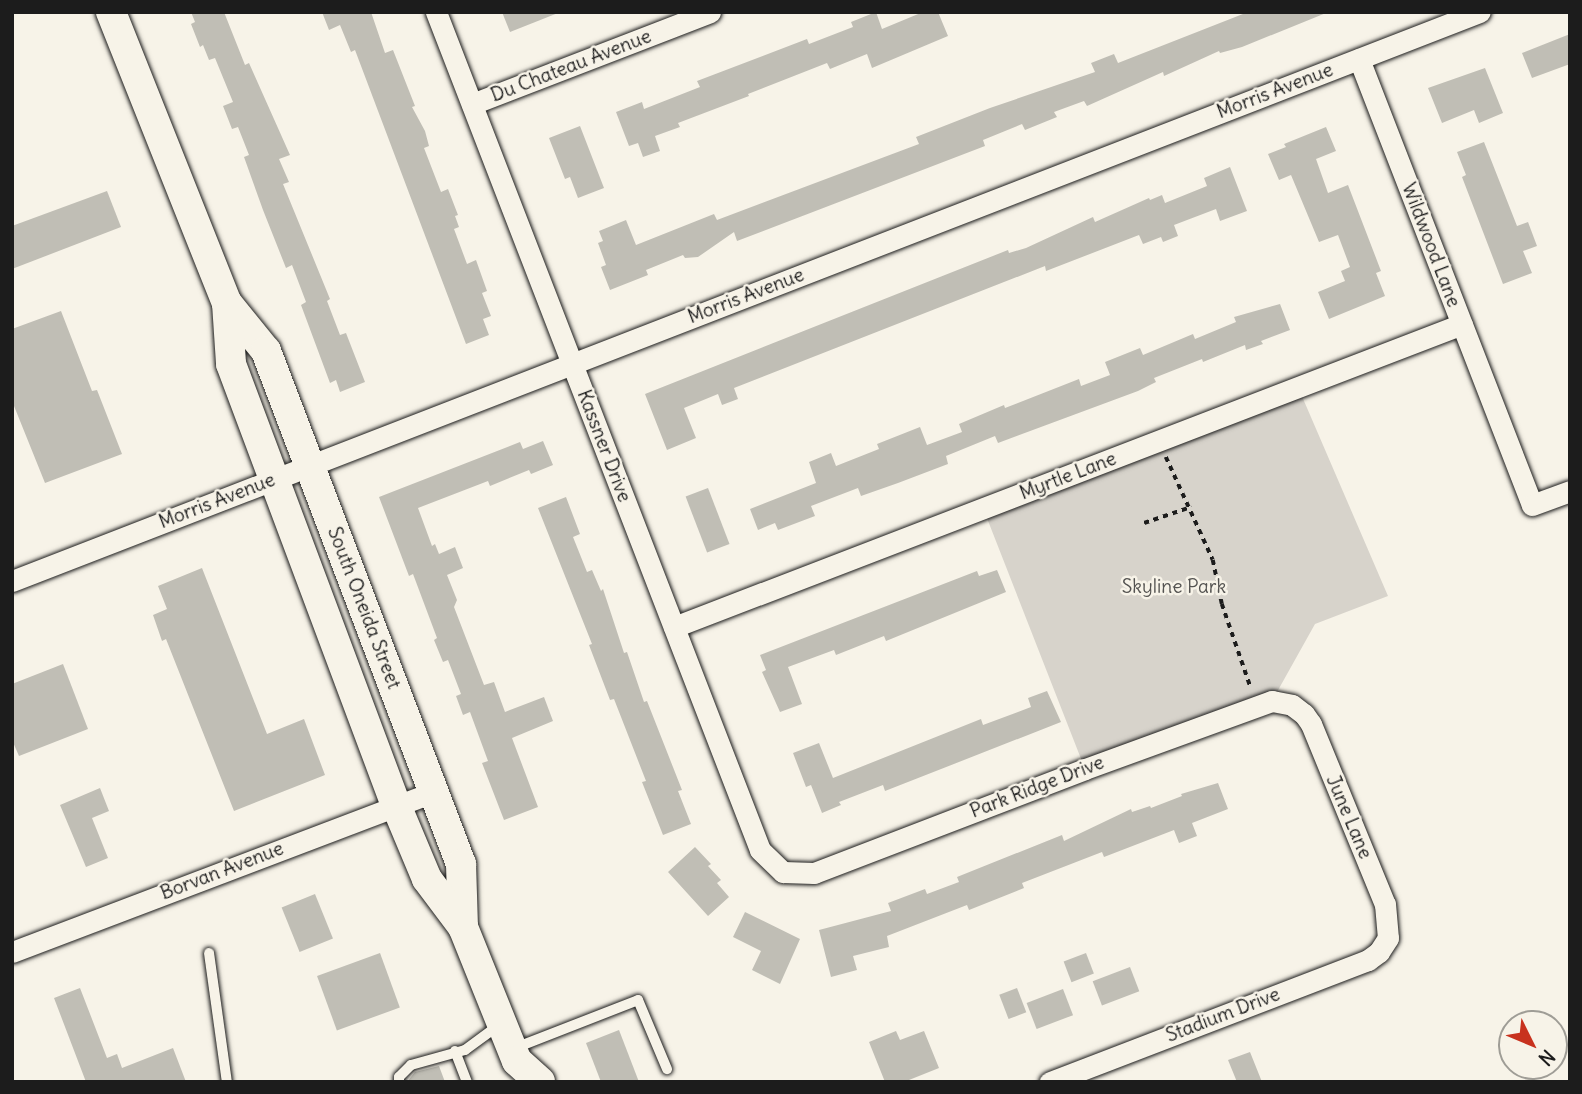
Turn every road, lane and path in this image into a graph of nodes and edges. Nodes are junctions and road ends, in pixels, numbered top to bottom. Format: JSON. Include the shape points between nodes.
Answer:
{"nodes":[{"id":1,"x":111,"y":12,"type":"edge"},
{"id":2,"x":436,"y":12,"type":"edge"},
{"id":3,"x":710,"y":12,"type":"edge"},
{"id":4,"x":1480,"y":12,"type":"edge"},
{"id":5,"x":1359,"y":59,"type":"junction"},
{"id":6,"x":472,"y":104,"type":"junction"},
{"id":7,"x":227,"y":303,"type":"junction"},
{"id":8,"x":1462,"y":324,"type":"junction"},
{"id":9,"x":572,"y":364,"type":"junction"},
{"id":10,"x":1159,"y":441,"type":"junction"},
{"id":11,"x":310,"y":465,"type":"junction"},
{"id":12,"x":273,"y":479,"type":"junction"},
{"id":13,"x":1570,"y":491,"type":"edge"},
{"id":14,"x":1191,"y":507,"type":"junction"},
{"id":15,"x":1144,"y":523,"type":"dead end"},
{"id":16,"x":12,"y":581,"type":"edge"},
{"id":17,"x":674,"y":627,"type":"junction"},
{"id":18,"x":1261,"y":705,"type":"junction"},
{"id":19,"x":1292,"y":705,"type":"joint"},
{"id":20,"x":433,"y":792,"type":"junction"},
{"id":21,"x":396,"y":805,"type":"junction"},
{"id":22,"x":783,"y":872,"type":"joint"},
{"id":23,"x":463,"y":927,"type":"junction"},
{"id":24,"x":1388,"y":938,"type":"joint"},
{"id":25,"x":12,"y":952,"type":"edge"},
{"id":26,"x":209,"y":953,"type":"dead end"},
{"id":27,"x":455,"y":1051,"type":"junction"},
{"id":28,"x":511,"y":1054,"type":"edge"},
{"id":29,"x":667,"y":1069,"type":"dead end"},
{"id":30,"x":227,"y":1082,"type":"edge"},
{"id":31,"x":399,"y":1082,"type":"edge"},
{"id":32,"x":467,"y":1082,"type":"edge"},
{"id":33,"x":540,"y":1082,"type":"edge"},
{"id":34,"x":1050,"y":1082,"type":"edge"}],
"edges":[{"from":1,"to":7,"type":"street","name":"South Oneida Street"},
{"from":2,"to":6,"type":"street","name":"Kassner Drive"},
{"from":3,"to":6,"type":"street","name":"Du Chateau Avenue"},
{"from":4,"to":5,"type":"street","name":"Morris Avenue"},
{"from":5,"to":8,"type":"street","name":"Wildwood Lane"},
{"from":5,"to":9,"type":"street","name":"Morris Avenue"},
{"from":6,"to":9,"type":"street","name":"Kassner Drive"},
{"from":7,"to":11,"type":"street","name":"South Oneida Street","via":[[267,351]]},
{"from":7,"to":12,"type":"street","name":"South Oneida Street","via":[[231,364]]},
{"from":8,"to":10,"type":"street","name":"Myrtle Lane"},
{"from":8,"to":13,"type":"street","name":"Wildwood Lane","via":[[1532,505]]},
{"from":9,"to":11,"type":"street","name":"Morris Avenue"},
{"from":9,"to":17,"type":"street","name":"Kassner Drive"},
{"from":10,"to":14,"type":"path"},
{"from":10,"to":17,"type":"street","name":"Myrtle Lane"},
{"from":11,"to":12,"type":"street","name":"Morris Avenue"},
{"from":11,"to":20,"type":"street","name":"South Oneida Street"},
{"from":12,"to":16,"type":"street","name":"Morris Avenue"},
{"from":12,"to":21,"type":"street","name":"South Oneida Street"},
{"from":14,"to":15,"type":"path"},
{"from":14,"to":18,"type":"path","via":[[1213,559],[1222,604],[1249,685]]},
{"from":17,"to":22,"type":"street","name":"Kassner Drive","via":[[760,850]]},
{"from":18,"to":19,"type":"street","name":"Park Ridge Drive","via":[[1272,701]]},
{"from":18,"to":22,"type":"street","name":"Park Ridge Drive","via":[[814,873]]},
{"from":19,"to":24,"type":"street","name":"June Lane","via":[[1311,724],[1385,904]]},
{"from":20,"to":21,"type":"street","name":"Borvan Avenue"},
{"from":20,"to":23,"type":"street","name":"South Oneida Street","via":[[461,864]]},
{"from":21,"to":23,"type":"street","name":"South Oneida Street","via":[[426,879]]},
{"from":21,"to":25,"type":"street","name":"Borvan Avenue"},
{"from":23,"to":28,"type":"street","name":"South Oneida Street"},
{"from":24,"to":34,"type":"street","name":"Stadium Drive","via":[[1368,960]]},
{"from":26,"to":30,"type":"lane"},
{"from":27,"to":28,"type":"lane"},
{"from":27,"to":31,"type":"lane","via":[[411,1065]]},
{"from":27,"to":32,"type":"lane"},
{"from":28,"to":29,"type":"lane","via":[[638,1000]]},
{"from":28,"to":33,"type":"street","name":"South Oneida Street"}]}
